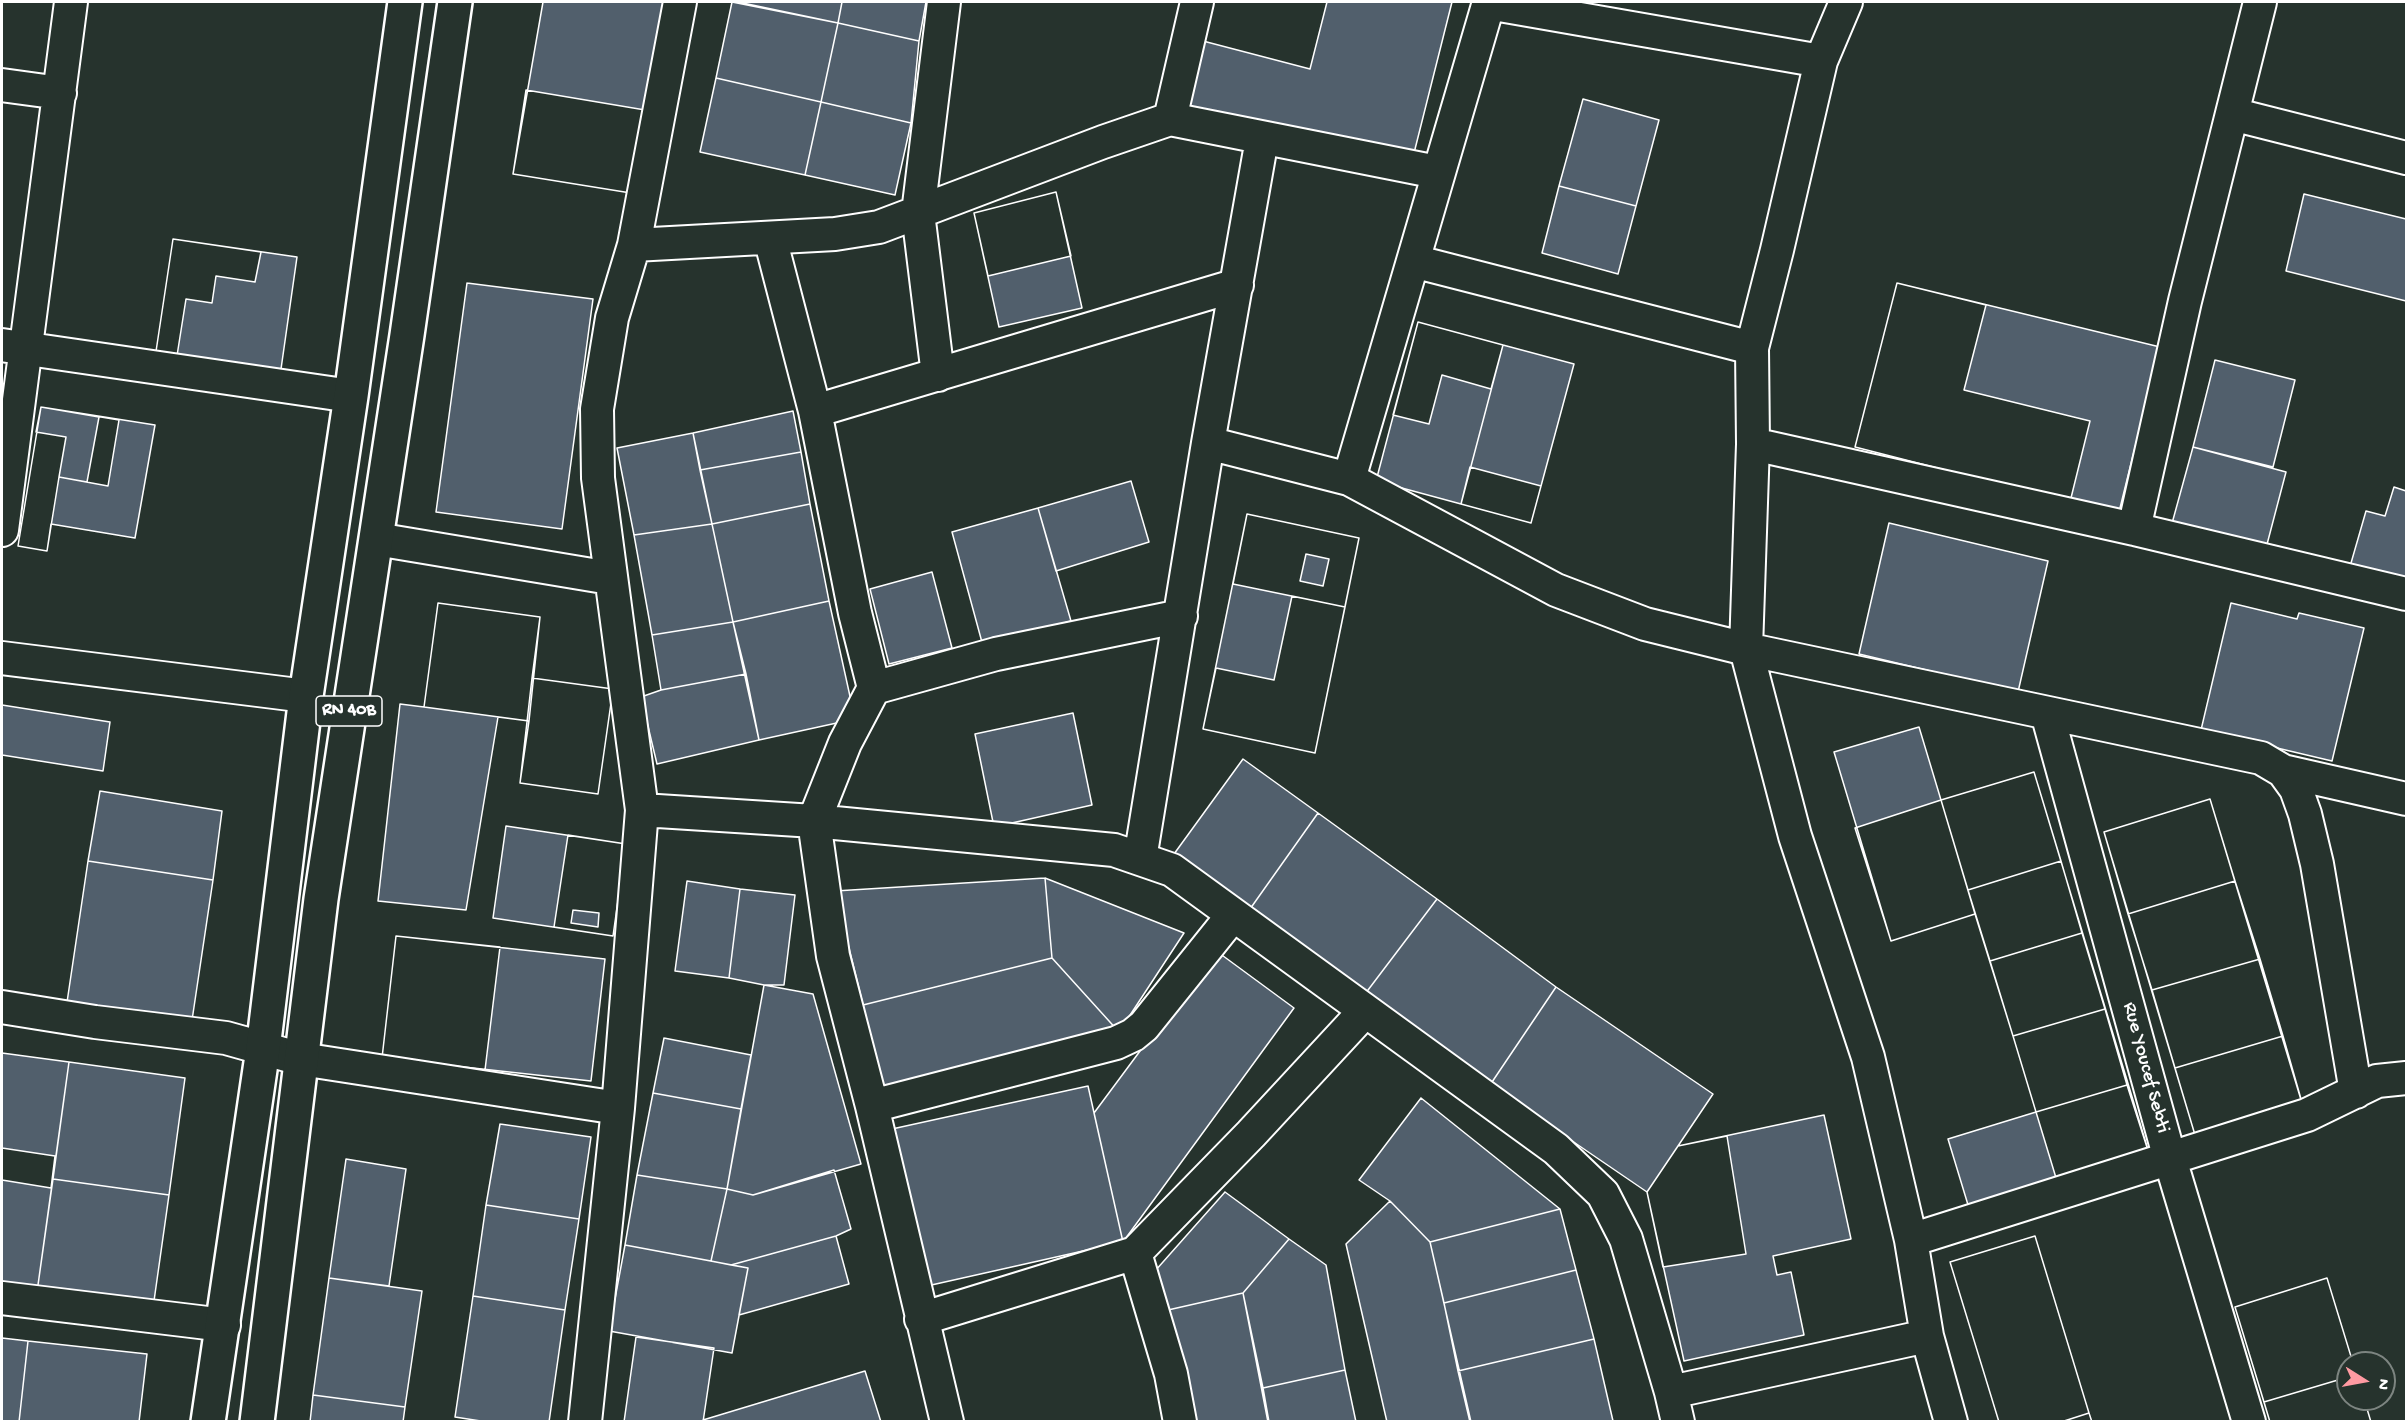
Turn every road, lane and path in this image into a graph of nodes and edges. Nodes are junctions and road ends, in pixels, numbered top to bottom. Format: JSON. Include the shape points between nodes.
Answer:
{"nodes":[{"id":1,"x":71,"y":2,"type":"edge"},
{"id":2,"x":405,"y":2,"type":"edge"},
{"id":3,"x":455,"y":2,"type":"edge"},
{"id":4,"x":680,"y":2,"type":"edge"},
{"id":5,"x":944,"y":2,"type":"edge"},
{"id":6,"x":1197,"y":2,"type":"edge"},
{"id":7,"x":1488,"y":2,"type":"edge"},
{"id":8,"x":1846,"y":2,"type":"edge"},
{"id":9,"x":2260,"y":2,"type":"edge"},
{"id":10,"x":1821,"y":61,"type":"junction"},
{"id":11,"x":2,"y":85,"type":"edge"},
{"id":12,"x":60,"y":93,"type":"junction"},
{"id":13,"x":2232,"y":114,"type":"junction"},
{"id":14,"x":1170,"y":119,"type":"junction"},
{"id":15,"x":1262,"y":139,"type":"junction"},
{"id":16,"x":2406,"y":158,"type":"edge"},
{"id":17,"x":1437,"y":172,"type":"junction"},
{"id":18,"x":918,"y":213,"type":"junction"},
{"id":19,"x":770,"y":238,"type":"junction"},
{"id":20,"x":634,"y":245,"type":"junction"},
{"id":21,"x":1413,"y":261,"type":"junction"},
{"id":22,"x":1236,"y":285,"type":"junction"},
{"id":23,"x":14,"y":346,"type":"edge"},
{"id":24,"x":1752,"y":348,"type":"junction"},
{"id":25,"x":938,"y":375,"type":"junction"},
{"id":26,"x":351,"y":396,"type":"junction"},
{"id":27,"x":815,"y":411,"type":"junction"},
{"id":28,"x":1208,"y":443,"type":"junction"},
{"id":29,"x":1753,"y":444,"type":"junction"},
{"id":30,"x":1348,"y":479,"type":"junction"},
{"id":31,"x":2134,"y":529,"type":"junction"},
{"id":32,"x":2,"y":530,"type":"edge"},
{"id":33,"x":376,"y":539,"type":"junction"},
{"id":34,"x":610,"y":578,"type":"junction"},
{"id":35,"x":2406,"y":594,"type":"edge"},
{"id":36,"x":1181,"y":616,"type":"junction"},
{"id":37,"x":1746,"y":649,"type":"junction"},
{"id":38,"x":2,"y":658,"type":"edge"},
{"id":39,"x":874,"y":688,"type":"junction"},
{"id":40,"x":306,"y":696,"type":"junction"},
{"id":41,"x":2047,"y":713,"type":"junction"},
{"id":42,"x":2283,"y":771,"type":"junction"},
{"id":43,"x":2406,"y":799,"type":"edge"},
{"id":44,"x":642,"y":810,"type":"junction"},
{"id":45,"x":814,"y":820,"type":"junction"},
{"id":46,"x":1140,"y":859,"type":"junction"},
{"id":47,"x":1233,"y":915,"type":"junction"},
{"id":48,"x":2,"y":1007,"type":"edge"},
{"id":49,"x":1365,"y":1011,"type":"junction"},
{"id":50,"x":263,"y":1049,"type":"junction"},
{"id":51,"x":301,"y":1059,"type":"junction"},
{"id":52,"x":2406,"y":1078,"type":"edge"},
{"id":53,"x":2356,"y":1092,"type":"junction"},
{"id":54,"x":872,"y":1106,"type":"junction"},
{"id":55,"x":618,"y":1108,"type":"junction"},
{"id":56,"x":2170,"y":1159,"type":"junction"},
{"id":57,"x":1911,"y":1240,"type":"junction"},
{"id":58,"x":1136,"y":1253,"type":"junction"},
{"id":59,"x":2,"y":1298,"type":"edge"},
{"id":60,"x":921,"y":1319,"type":"junction"},
{"id":61,"x":224,"y":1325,"type":"junction"},
{"id":62,"x":1927,"y":1336,"type":"junction"},
{"id":63,"x":1676,"y":1414,"type":"edge"},
{"id":64,"x":208,"y":1422,"type":"edge"},
{"id":65,"x":257,"y":1422,"type":"edge"},
{"id":66,"x":585,"y":1422,"type":"edge"},
{"id":67,"x":947,"y":1422,"type":"edge"},
{"id":68,"x":1180,"y":1422,"type":"edge"},
{"id":69,"x":1951,"y":1422,"type":"edge"},
{"id":70,"x":2249,"y":1422,"type":"edge"}],
"edges":[{"from":1,"to":12,"type":"street"},
{"from":2,"to":26,"type":"main road","number":"RN 40B"},
{"from":3,"to":33,"type":"main road","number":"RN 40B"},
{"from":4,"to":20,"type":"street"},
{"from":5,"to":18,"type":"street"},
{"from":6,"to":14,"type":"street"},
{"from":7,"to":10,"type":"street"},
{"from":7,"to":17,"type":"street"},
{"from":8,"to":10,"type":"street"},
{"from":9,"to":13,"type":"street"},
{"from":10,"to":24,"type":"street"},
{"from":11,"to":12,"type":"street"},
{"from":12,"to":23,"type":"street"},
{"from":13,"to":16,"type":"street"},
{"from":13,"to":31,"type":"street"},
{"from":14,"to":15,"type":"street"},
{"from":14,"to":18,"type":"street"},
{"from":15,"to":17,"type":"street"},
{"from":15,"to":22,"type":"street"},
{"from":17,"to":21,"type":"street"},
{"from":18,"to":19,"type":"street","via":[[879,227]]},
{"from":18,"to":25,"type":"street"},
{"from":19,"to":20,"type":"street"},
{"from":19,"to":27,"type":"street"},
{"from":20,"to":34,"type":"street","via":[[612,318],[597,409],[598,478]]},
{"from":21,"to":24,"type":"street"},
{"from":21,"to":30,"type":"street"},
{"from":22,"to":25,"type":"street"},
{"from":22,"to":28,"type":"street"},
{"from":23,"to":26,"type":"street"},
{"from":23,"to":32,"type":"street"},
{"from":24,"to":29,"type":"street"},
{"from":25,"to":27,"type":"street"},
{"from":26,"to":40,"type":"main road","number":"RN 40B"},
{"from":27,"to":39,"type":"street"},
{"from":28,"to":30,"type":"street"},
{"from":28,"to":36,"type":"street"},
{"from":29,"to":31,"type":"street"},
{"from":29,"to":37,"type":"street"},
{"from":30,"to":37,"type":"street","via":[[1556,590],[1645,624]]},
{"from":31,"to":35,"type":"street"},
{"from":33,"to":34,"type":"street"},
{"from":33,"to":51,"type":"main road","number":"RN 40B","via":[[321,899]]},
{"from":34,"to":44,"type":"street"},
{"from":36,"to":39,"type":"street","via":[[996,654]]},
{"from":36,"to":46,"type":"street"},
{"from":37,"to":41,"type":"street"},
{"from":37,"to":57,"type":"street","via":[[1795,836],[1868,1057]]},
{"from":38,"to":40,"type":"street"},
{"from":39,"to":45,"type":"street"},
{"from":40,"to":50,"type":"main road","number":"RN 40B"},
{"from":41,"to":42,"type":"street","via":[[2261,758]]},
{"from":41,"to":56,"type":"street","name":"Rue Youcef Sebti"},
{"from":42,"to":43,"type":"street"},
{"from":42,"to":53,"type":"street","via":[[2296,789],[2317,864]]},
{"from":44,"to":45,"type":"street"},
{"from":44,"to":55,"type":"street"},
{"from":45,"to":46,"type":"street","via":[[1114,850]]},
{"from":45,"to":54,"type":"street","via":[[833,956]]},
{"from":46,"to":47,"type":"street","via":[[1172,870]]},
{"from":47,"to":49,"type":"street"},
{"from":47,"to":54,"type":"street","via":[[1133,1035],[1116,1043]]},
{"from":48,"to":50,"type":"street","via":[[226,1038]]},
{"from":49,"to":58,"type":"street"},
{"from":49,"to":63,"type":"street","via":[[1556,1149],[1603,1194],[1626,1239]]},
{"from":50,"to":51,"type":"street"},
{"from":50,"to":61,"type":"main road","number":"RN 40B"},
{"from":51,"to":55,"type":"street"},
{"from":51,"to":65,"type":"main road","number":"RN 40B"},
{"from":52,"to":53,"type":"street","via":[[2377,1081]]},
{"from":53,"to":56,"type":"street","via":[[2307,1115]]},
{"from":54,"to":60,"type":"street"},
{"from":55,"to":66,"type":"street"},
{"from":56,"to":57,"type":"street"},
{"from":56,"to":70,"type":"street","name":"Rue Youcef Sebti"},
{"from":57,"to":62,"type":"street"},
{"from":58,"to":60,"type":"street"},
{"from":58,"to":68,"type":"street","via":[[1172,1374]]},
{"from":59,"to":61,"type":"street"},
{"from":60,"to":67,"type":"street"},
{"from":61,"to":64,"type":"main road","number":"RN 40B"},
{"from":62,"to":63,"type":"street"},
{"from":62,"to":69,"type":"street"}]}
